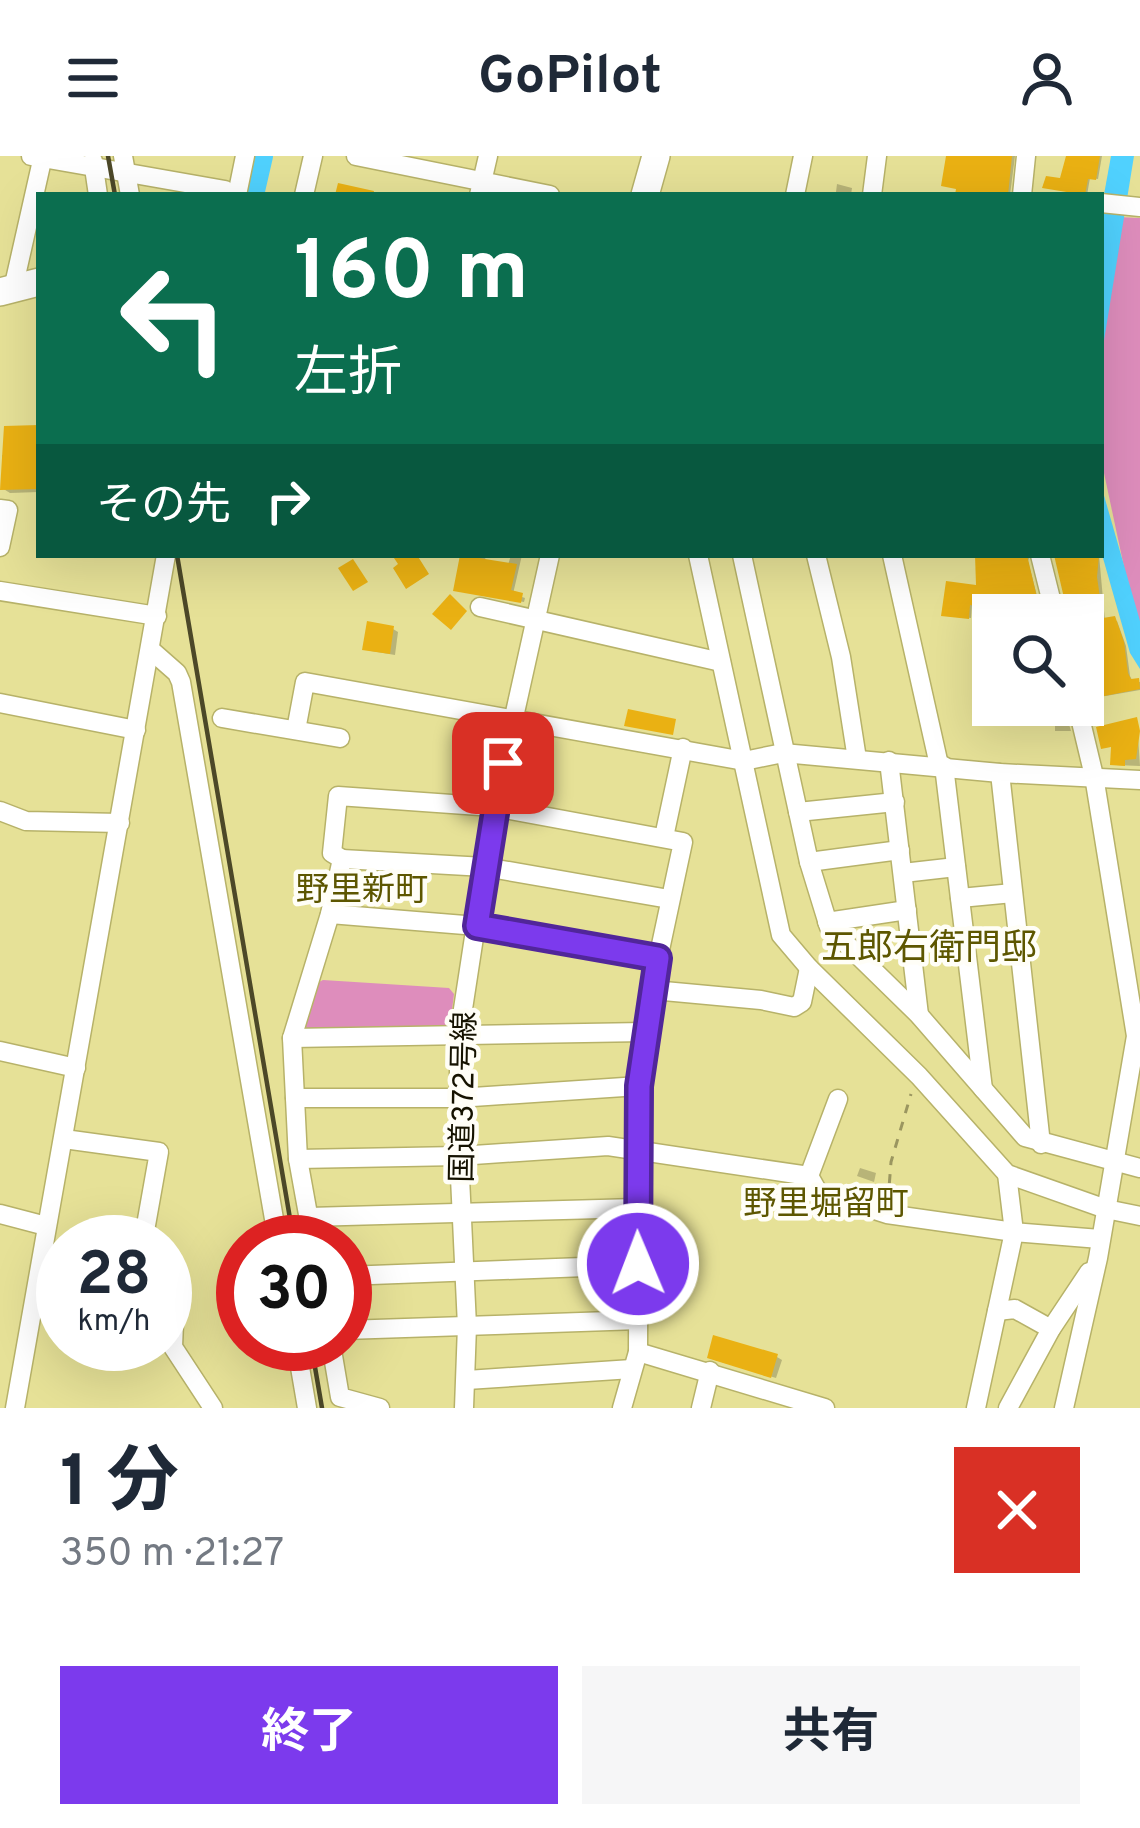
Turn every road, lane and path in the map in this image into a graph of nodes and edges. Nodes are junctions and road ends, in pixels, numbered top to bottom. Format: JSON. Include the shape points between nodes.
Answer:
{"nodes":[{"id":1,"x":245,"y":156,"type":"edge"},
{"id":2,"x":313,"y":156,"type":"edge"},
{"id":3,"x":356,"y":156,"type":"edge"},
{"id":4,"x":488,"y":156,"type":"edge"},
{"id":5,"x":656,"y":156,"type":"edge"},
{"id":6,"x":802,"y":156,"type":"edge"},
{"id":7,"x":878,"y":156,"type":"edge"},
{"id":8,"x":1027,"y":156,"type":"edge"},
{"id":9,"x":39,"y":157,"type":"edge"},
{"id":10,"x":93,"y":162,"type":"edge"},
{"id":11,"x":124,"y":164,"type":"edge"},
{"id":12,"x":481,"y":188,"type":"edge"},
{"id":13,"x":98,"y":192,"type":"edge"},
{"id":14,"x":229,"y":192,"type":"edge"},
{"id":15,"x":235,"y":192,"type":"edge"},
{"id":16,"x":305,"y":192,"type":"edge"},
{"id":17,"x":520,"y":192,"type":"edge"},
{"id":18,"x":646,"y":192,"type":"edge"},
{"id":19,"x":796,"y":192,"type":"edge"},
{"id":20,"x":872,"y":192,"type":"edge"},
{"id":21,"x":1028,"y":192,"type":"edge"},
{"id":22,"x":1104,"y":203,"type":"edge"},
{"id":23,"x":1140,"y":207,"type":"edge"},
{"id":24,"x":17,"y":288,"type":"edge"},
{"id":25,"x":0,"y":509,"type":"edge"},
{"id":26,"x":0,"y":547,"type":"edge"},
{"id":27,"x":165,"y":558,"type":"edge"},
{"id":28,"x":549,"y":558,"type":"edge"},
{"id":29,"x":699,"y":558,"type":"edge"},
{"id":30,"x":743,"y":558,"type":"edge"},
{"id":31,"x":817,"y":558,"type":"edge"},
{"id":32,"x":893,"y":558,"type":"edge"},
{"id":33,"x":1041,"y":558,"type":"edge"},
{"id":34,"x":0,"y":591,"type":"edge"},
{"id":35,"x":1050,"y":594,"type":"edge"},
{"id":36,"x":480,"y":607,"type":"dead end"},
{"id":37,"x":157,"y":616,"type":"junction"},
{"id":38,"x":535,"y":619,"type":"junction"},
{"id":39,"x":152,"y":651,"type":"junction"},
{"id":40,"x":721,"y":662,"type":"junction"},
{"id":41,"x":0,"y":703,"type":"edge"},
{"id":42,"x":222,"y":718,"type":"dead end"},
{"id":43,"x":512,"y":718,"type":"junction"},
{"id":44,"x":1082,"y":726,"type":"edge"},
{"id":45,"x":136,"y":730,"type":"junction"},
{"id":46,"x":296,"y":730,"type":"junction"},
{"id":47,"x":340,"y":738,"type":"dead end"},
{"id":48,"x":682,"y":748,"type":"junction"},
{"id":49,"x":783,"y":753,"type":"junction"},
{"id":50,"x":857,"y":758,"type":"junction"},
{"id":51,"x":744,"y":761,"type":"junction"},
{"id":52,"x":889,"y":761,"type":"junction"},
{"id":53,"x":942,"y":765,"type":"junction"},
{"id":54,"x":1000,"y":773,"type":"junction"},
{"id":55,"x":1094,"y":776,"type":"junction"},
{"id":56,"x":1140,"y":780,"type":"edge"},
{"id":57,"x":895,"y":802,"type":"junction"},
{"id":58,"x":494,"y":807,"type":"junction"},
{"id":59,"x":0,"y":811,"type":"edge"},
{"id":60,"x":798,"y":812,"type":"junction"},
{"id":61,"x":120,"y":823,"type":"junction"},
{"id":62,"x":664,"y":837,"type":"junction"},
{"id":63,"x":900,"y":850,"type":"junction"},
{"id":64,"x":342,"y":859,"type":"junction"},
{"id":65,"x":808,"y":862,"type":"junction"},
{"id":66,"x":485,"y":867,"type":"junction"},
{"id":67,"x":956,"y":867,"type":"junction"},
{"id":68,"x":903,"y":873,"type":"junction"},
{"id":69,"x":1013,"y":893,"type":"junction"},
{"id":70,"x":960,"y":898,"type":"junction"},
{"id":71,"x":669,"y":899,"type":"junction"},
{"id":72,"x":907,"y":910,"type":"junction"},
{"id":73,"x":330,"y":914,"type":"junction"},
{"id":74,"x":827,"y":922,"type":"junction"},
{"id":75,"x":477,"y":926,"type":"junction"},
{"id":76,"x":658,"y":958,"type":"junction"},
{"id":77,"x":809,"y":968,"type":"junction"},
{"id":78,"x":653,"y":990,"type":"junction"},
{"id":79,"x":919,"y":1015,"type":"junction"},
{"id":80,"x":645,"y":1032,"type":"junction"},
{"id":81,"x":459,"y":1035,"type":"junction"},
{"id":82,"x":1138,"y":1036,"type":"edge"},
{"id":83,"x":292,"y":1038,"type":"junction"},
{"id":84,"x":0,"y":1051,"type":"edge"},
{"id":85,"x":76,"y":1068,"type":"junction"},
{"id":86,"x":919,"y":1076,"type":"junction"},
{"id":87,"x":639,"y":1086,"type":"junction"},
{"id":88,"x":983,"y":1089,"type":"junction"},
{"id":89,"x":295,"y":1098,"type":"junction"},
{"id":90,"x":458,"y":1098,"type":"junction"},
{"id":91,"x":838,"y":1100,"type":"dead end"},
{"id":92,"x":64,"y":1139,"type":"junction"},
{"id":93,"x":1041,"y":1144,"type":"junction"},
{"id":94,"x":640,"y":1151,"type":"junction"},
{"id":95,"x":458,"y":1156,"type":"junction"},
{"id":96,"x":298,"y":1159,"type":"junction"},
{"id":97,"x":1117,"y":1162,"type":"junction"},
{"id":98,"x":1140,"y":1168,"type":"edge"},
{"id":99,"x":1006,"y":1174,"type":"junction"},
{"id":100,"x":809,"y":1176,"type":"junction"},
{"id":101,"x":638,"y":1208,"type":"junction"},
{"id":102,"x":1106,"y":1210,"type":"junction"},
{"id":103,"x":462,"y":1213,"type":"junction"},
{"id":104,"x":0,"y":1214,"type":"edge"},
{"id":105,"x":887,"y":1214,"type":"junction"},
{"id":106,"x":48,"y":1215,"type":"edge"},
{"id":107,"x":148,"y":1215,"type":"edge"},
{"id":108,"x":273,"y":1215,"type":"edge"},
{"id":109,"x":309,"y":1215,"type":"edge"},
{"id":110,"x":372,"y":1215,"type":"edge"},
{"id":111,"x":1140,"y":1216,"type":"edge"},
{"id":112,"x":36,"y":1223,"type":"edge"},
{"id":113,"x":1014,"y":1232,"type":"junction"},
{"id":114,"x":1099,"y":1249,"type":"junction"},
{"id":115,"x":638,"y":1264,"type":"junction"},
{"id":116,"x":463,"y":1270,"type":"junction"},
{"id":117,"x":372,"y":1275,"type":"edge"},
{"id":118,"x":36,"y":1285,"type":"edge"},
{"id":119,"x":997,"y":1311,"type":"junction"},
{"id":120,"x":639,"y":1320,"type":"junction"},
{"id":121,"x":466,"y":1326,"type":"junction"},
{"id":122,"x":372,"y":1329,"type":"edge"},
{"id":123,"x":1052,"y":1329,"type":"junction"},
{"id":124,"x":635,"y":1361,"type":"junction"},
{"id":125,"x":189,"y":1371,"type":"edge"},
{"id":126,"x":301,"y":1371,"type":"edge"},
{"id":127,"x":336,"y":1371,"type":"edge"},
{"id":128,"x":710,"y":1371,"type":"junction"},
{"id":129,"x":467,"y":1380,"type":"junction"},
{"id":130,"x":15,"y":1408,"type":"edge"},
{"id":131,"x":213,"y":1408,"type":"edge"},
{"id":132,"x":307,"y":1408,"type":"edge"},
{"id":133,"x":380,"y":1408,"type":"edge"},
{"id":134,"x":464,"y":1408,"type":"edge"},
{"id":135,"x":622,"y":1408,"type":"edge"},
{"id":136,"x":700,"y":1408,"type":"edge"},
{"id":137,"x":825,"y":1408,"type":"edge"},
{"id":138,"x":976,"y":1408,"type":"edge"},
{"id":139,"x":1008,"y":1408,"type":"edge"},
{"id":140,"x":1064,"y":1408,"type":"edge"}],
"edges":[{"from":1,"to":15,"type":"street"},
{"from":2,"to":16,"type":"street"},
{"from":3,"to":12,"type":"street"},
{"from":4,"to":12,"type":"street"},
{"from":5,"to":18,"type":"highway"},
{"from":6,"to":19,"type":"street"},
{"from":7,"to":20,"type":"street"},
{"from":8,"to":21,"type":"street"},
{"from":9,"to":10,"type":"street"},
{"from":9,"to":24,"type":"street"},
{"from":10,"to":11,"type":"street"},
{"from":10,"to":13,"type":"street"},
{"from":11,"to":14,"type":"street"},
{"from":12,"to":17,"type":"street"},
{"from":22,"to":23,"type":"street"},
{"from":25,"to":26,"type":"street","via":[[8,510]]},
{"from":27,"to":37,"type":"street"},
{"from":28,"to":38,"type":"street","name":"国道372号線"},
{"from":29,"to":40,"type":"street"},
{"from":30,"to":49,"type":"street"},
{"from":31,"to":50,"type":"street"},
{"from":32,"to":53,"type":"street"},
{"from":33,"to":35,"type":"street"},
{"from":34,"to":37,"type":"street"},
{"from":36,"to":38,"type":"street"},
{"from":37,"to":39,"type":"street"},
{"from":38,"to":40,"type":"street"},
{"from":38,"to":43,"type":"street","name":"国道372号線"},
{"from":39,"to":45,"type":"street"},
{"from":39,"to":108,"type":"street","via":[[182,682]]},
{"from":40,"to":51,"type":"street"},
{"from":41,"to":45,"type":"street"},
{"from":42,"to":46,"type":"street"},
{"from":43,"to":46,"type":"street","via":[[305,682]]},
{"from":43,"to":48,"type":"street"},
{"from":43,"to":58,"type":"street","name":"国道372号線"},
{"from":44,"to":55,"type":"street"},
{"from":45,"to":61,"type":"street"},
{"from":46,"to":47,"type":"street"},
{"from":48,"to":51,"type":"street"},
{"from":48,"to":62,"type":"street"},
{"from":49,"to":50,"type":"street"},
{"from":49,"to":51,"type":"street"},
{"from":49,"to":60,"type":"street"},
{"from":50,"to":52,"type":"street"},
{"from":51,"to":77,"type":"street","via":[[781,935]]},
{"from":52,"to":53,"type":"street"},
{"from":52,"to":57,"type":"street"},
{"from":53,"to":54,"type":"street"},
{"from":53,"to":67,"type":"street"},
{"from":54,"to":55,"type":"street"},
{"from":54,"to":69,"type":"street"},
{"from":55,"to":56,"type":"street"},
{"from":55,"to":82,"type":"street"},
{"from":57,"to":60,"type":"street"},
{"from":57,"to":63,"type":"street"},
{"from":58,"to":62,"type":"street"},
{"from":58,"to":64,"type":"street","via":[[338,796],[332,854]]},
{"from":58,"to":66,"type":"street","name":"国道372号線"},
{"from":59,"to":61,"type":"street","via":[[26,821]]},
{"from":60,"to":65,"type":"street"},
{"from":61,"to":85,"type":"street"},
{"from":62,"to":71,"type":"street","via":[[683,842]]},
{"from":63,"to":65,"type":"street"},
{"from":63,"to":68,"type":"street"},
{"from":64,"to":66,"type":"street"},
{"from":64,"to":73,"type":"street"},
{"from":65,"to":74,"type":"street"},
{"from":66,"to":71,"type":"street"},
{"from":66,"to":75,"type":"street","name":"国道372号線"},
{"from":67,"to":68,"type":"street"},
{"from":67,"to":70,"type":"street"},
{"from":68,"to":72,"type":"street"},
{"from":69,"to":70,"type":"street"},
{"from":69,"to":93,"type":"street"},
{"from":70,"to":88,"type":"street"},
{"from":71,"to":76,"type":"street"},
{"from":72,"to":74,"type":"street"},
{"from":72,"to":79,"type":"street"},
{"from":73,"to":75,"type":"street"},
{"from":73,"to":83,"type":"street"},
{"from":74,"to":79,"type":"street"},
{"from":75,"to":76,"type":"street"},
{"from":75,"to":81,"type":"street","name":"国道372号線"},
{"from":76,"to":78,"type":"street"},
{"from":77,"to":78,"type":"street","via":[[794,1007]]},
{"from":77,"to":86,"type":"street"},
{"from":78,"to":80,"type":"street"},
{"from":79,"to":88,"type":"street"},
{"from":80,"to":81,"type":"street"},
{"from":80,"to":87,"type":"street"},
{"from":81,"to":83,"type":"street"},
{"from":81,"to":90,"type":"street","name":"国道372号線"},
{"from":82,"to":97,"type":"street"},
{"from":83,"to":89,"type":"street"},
{"from":84,"to":85,"type":"street"},
{"from":85,"to":92,"type":"street"},
{"from":86,"to":99,"type":"street"},
{"from":86,"to":105,"type":"path","via":[[891,1162]]},
{"from":87,"to":90,"type":"street"},
{"from":87,"to":94,"type":"street"},
{"from":88,"to":93,"type":"street","via":[[1025,1138]]},
{"from":89,"to":90,"type":"street"},
{"from":89,"to":96,"type":"street"},
{"from":90,"to":95,"type":"street","name":"国道372号線"},
{"from":91,"to":100,"type":"street"},
{"from":92,"to":106,"type":"street"},
{"from":92,"to":107,"type":"street","via":[[158,1152]]},
{"from":93,"to":97,"type":"street"},
{"from":94,"to":95,"type":"street"},
{"from":94,"to":100,"type":"street"},
{"from":94,"to":101,"type":"street"},
{"from":95,"to":96,"type":"street"},
{"from":95,"to":103,"type":"street","name":"国道372号線"},
{"from":96,"to":109,"type":"street"},
{"from":97,"to":98,"type":"street"},
{"from":97,"to":102,"type":"street"},
{"from":99,"to":102,"type":"street"},
{"from":99,"to":113,"type":"street"},
{"from":100,"to":105,"type":"street","via":[[818,1192]]},
{"from":101,"to":103,"type":"street"},
{"from":101,"to":115,"type":"street"},
{"from":102,"to":111,"type":"street"},
{"from":102,"to":114,"type":"street"},
{"from":103,"to":110,"type":"street"},
{"from":103,"to":116,"type":"street","name":"国道372号線"},
{"from":104,"to":112,"type":"street"},
{"from":105,"to":113,"type":"street"},
{"from":113,"to":114,"type":"street"},
{"from":113,"to":119,"type":"street"},
{"from":114,"to":123,"type":"street"},
{"from":114,"to":140,"type":"street"},
{"from":115,"to":116,"type":"street"},
{"from":115,"to":120,"type":"street"},
{"from":116,"to":117,"type":"street"},
{"from":116,"to":121,"type":"street","name":"国道372号線"},
{"from":118,"to":130,"type":"street"},
{"from":119,"to":123,"type":"street","via":[[1015,1309]]},
{"from":119,"to":138,"type":"street"},
{"from":120,"to":121,"type":"street"},
{"from":120,"to":124,"type":"street"},
{"from":121,"to":122,"type":"street"},
{"from":121,"to":129,"type":"street","name":"国道372号線"},
{"from":123,"to":139,"type":"street"},
{"from":124,"to":128,"type":"street"},
{"from":124,"to":129,"type":"street"},
{"from":124,"to":135,"type":"street"},
{"from":125,"to":131,"type":"street"},
{"from":126,"to":132,"type":"street"},
{"from":127,"to":133,"type":"street","via":[[340,1397]]},
{"from":128,"to":136,"type":"street"},
{"from":128,"to":137,"type":"street"},
{"from":129,"to":134,"type":"street","name":"国道372号線"}]}
